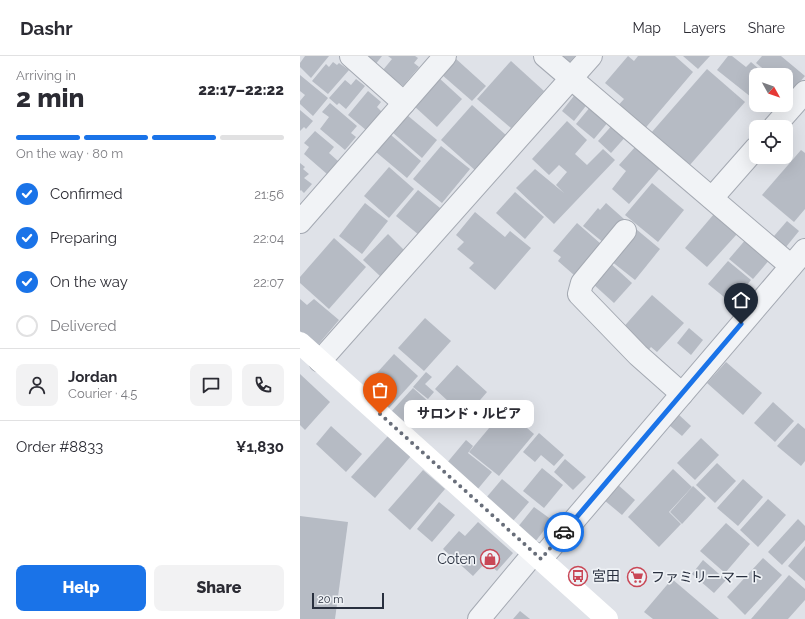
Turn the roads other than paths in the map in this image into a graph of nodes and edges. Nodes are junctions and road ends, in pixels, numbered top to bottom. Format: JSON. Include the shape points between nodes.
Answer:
{"nodes":[{"id":1,"x":351,"y":56,"type":"edge"},
{"id":2,"x":445,"y":56,"type":"edge"},
{"id":3,"x":545,"y":56,"type":"edge"},
{"id":4,"x":591,"y":56,"type":"edge"},
{"id":5,"x":571,"y":78,"type":"junction"},
{"id":6,"x":805,"y":92,"type":"edge"},
{"id":7,"x":404,"y":103,"type":"junction"},
{"id":8,"x":780,"y":120,"type":"edge"},
{"id":9,"x":749,"y":156,"type":"edge"},
{"id":10,"x":712,"y":198,"type":"junction"},
{"id":11,"x":300,"y":222,"type":"edge"},
{"id":12,"x":625,"y":231,"type":"dead end"},
{"id":13,"x":798,"y":258,"type":"edge"},
{"id":14,"x":300,"y":343,"type":"edge"},
{"id":15,"x":320,"y":361,"type":"junction"},
{"id":16,"x":682,"y":394,"type":"junction"},
{"id":17,"x":538,"y":556,"type":"junction"},
{"id":18,"x":479,"y":619,"type":"edge"},
{"id":19,"x":607,"y":619,"type":"edge"}],
"edges":[{"from":1,"to":7,"type":"street"},
{"from":2,"to":7,"type":"street"},
{"from":3,"to":5,"type":"street"},
{"from":4,"to":5,"type":"street"},
{"from":5,"to":10,"type":"street"},
{"from":5,"to":15,"type":"street"},
{"from":6,"to":8,"type":"street"},
{"from":7,"to":11,"type":"street"},
{"from":9,"to":10,"type":"street"},
{"from":10,"to":13,"type":"street"},
{"from":12,"to":16,"type":"street","via":[[582,283],[579,294],[638,355]]},
{"from":13,"to":16,"type":"street"},
{"from":14,"to":15,"type":"main road"},
{"from":15,"to":17,"type":"main road"},
{"from":16,"to":17,"type":"street"},
{"from":17,"to":18,"type":"street"},
{"from":17,"to":19,"type":"main road"}]}
